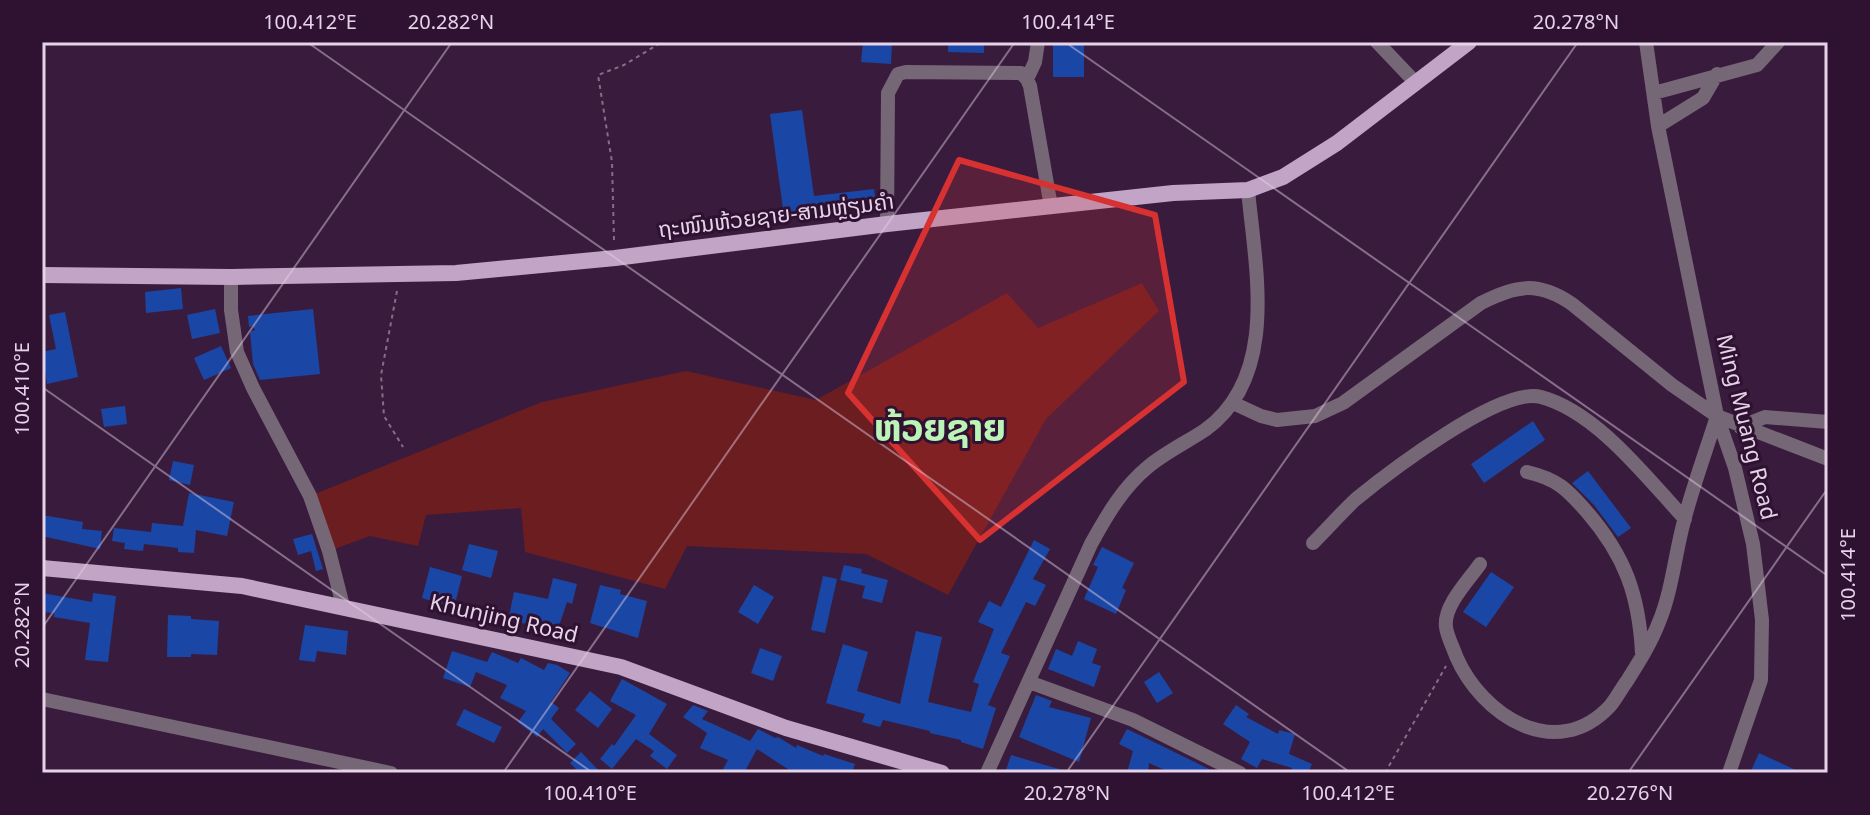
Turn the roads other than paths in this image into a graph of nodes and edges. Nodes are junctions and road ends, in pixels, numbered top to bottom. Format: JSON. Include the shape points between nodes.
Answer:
{"nodes":[{"id":1,"x":1038,"y":42,"type":"edge"},
{"id":2,"x":1377,"y":42,"type":"edge"},
{"id":3,"x":1469,"y":42,"type":"edge"},
{"id":4,"x":1646,"y":42,"type":"edge"},
{"id":5,"x":1778,"y":42,"type":"edge"},
{"id":6,"x":1717,"y":74,"type":"junction"},
{"id":7,"x":1027,"y":79,"type":"junction"},
{"id":8,"x":1415,"y":82,"type":"junction"},
{"id":9,"x":1654,"y":93,"type":"junction"},
{"id":10,"x":1658,"y":126,"type":"junction"},
{"id":11,"x":1248,"y":190,"type":"junction"},
{"id":12,"x":1051,"y":207,"type":"junction"},
{"id":13,"x":887,"y":224,"type":"junction"},
{"id":14,"x":42,"y":275,"type":"edge"},
{"id":15,"x":231,"y":277,"type":"junction"},
{"id":16,"x":1233,"y":403,"type":"junction"},
{"id":17,"x":1717,"y":416,"type":"junction"},
{"id":18,"x":1828,"y":422,"type":"edge"},
{"id":19,"x":1740,"y":427,"type":"junction"},
{"id":20,"x":1828,"y":459,"type":"edge"},
{"id":21,"x":1527,"y":472,"type":"dead end"},
{"id":22,"x":1685,"y":519,"type":"junction"},
{"id":23,"x":1313,"y":543,"type":"dead end"},
{"id":24,"x":1480,"y":564,"type":"dead end"},
{"id":25,"x":42,"y":568,"type":"edge"},
{"id":26,"x":343,"y":606,"type":"junction"},
{"id":27,"x":1642,"y":657,"type":"junction"},
{"id":28,"x":1029,"y":682,"type":"junction"},
{"id":29,"x":42,"y":699,"type":"edge"},
{"id":30,"x":386,"y":772,"type":"edge"},
{"id":31,"x":942,"y":773,"type":"edge"},
{"id":32,"x":987,"y":773,"type":"edge"},
{"id":33,"x":1240,"y":773,"type":"edge"},
{"id":34,"x":1729,"y":773,"type":"edge"}],
"edges":[{"from":1,"to":7,"type":"street"},
{"from":2,"to":8,"type":"street"},
{"from":3,"to":8,"type":"main road","name":"ຖະໜົນຫ້ວຍຊາຍ-ສາມຫຼ່ຽມຄຳ"},
{"from":4,"to":9,"type":"street","name":"Ming Muang Road"},
{"from":5,"to":6,"type":"street","via":[[1757,65]]},
{"from":6,"to":9,"type":"street"},
{"from":6,"to":10,"type":"street","via":[[1703,98]]},
{"from":7,"to":12,"type":"street"},
{"from":7,"to":13,"type":"street","via":[[1014,71],[898,74],[888,93]]},
{"from":8,"to":11,"type":"main road","name":"ຖະໜົນຫ້ວຍຊາຍ-ສາມຫຼ່ຽມຄຳ","via":[[1326,150],[1283,177]]},
{"from":9,"to":10,"type":"street","name":"Ming Muang Road"},
{"from":10,"to":17,"type":"street","name":"Ming Muang Road"},
{"from":11,"to":12,"type":"main road","name":"ຖະໜົນຫ້ວຍຊາຍ-ສາມຫຼ່ຽມຄຳ"},
{"from":11,"to":16,"type":"street","via":[[1258,301],[1253,351]]},
{"from":12,"to":13,"type":"main road","name":"ຖະໜົນຫ້ວຍຊາຍ-ສາມຫຼ່ຽມຄຳ"},
{"from":13,"to":15,"type":"main road","name":"ຖະໜົນຫ້ວຍຊາຍ-ສາມຫຼ່ຽມຄຳ","via":[[456,273]]},
{"from":14,"to":15,"type":"main road","name":"ຖະໜົນຫ້ວຍຊາຍ-ສາມຫຼ່ຽມຄຳ"},
{"from":15,"to":26,"type":"street","via":[[237,352],[310,496]]},
{"from":16,"to":17,"type":"street","via":[[1277,420],[1315,416],[1343,403],[1481,303],[1524,287],[1541,288],[1572,304]]},
{"from":16,"to":28,"type":"street","via":[[1125,489],[1091,544]]},
{"from":17,"to":19,"type":"street"},
{"from":17,"to":22,"type":"street"},
{"from":17,"to":34,"type":"street","name":"Ming Muang Road","via":[[1753,544],[1762,620],[1761,680]]},
{"from":18,"to":19,"type":"street","via":[[1765,417]]},
{"from":19,"to":20,"type":"street"},
{"from":21,"to":27,"type":"street","via":[[1567,489],[1610,539],[1640,620]]},
{"from":22,"to":23,"type":"street","via":[[1599,430],[1539,396],[1509,401],[1430,444],[1355,500]]},
{"from":22,"to":27,"type":"street","via":[[1660,620]]},
{"from":24,"to":27,"type":"street","via":[[1445,627],[1465,676],[1499,713],[1543,731],[1564,733],[1590,724],[1611,705]]},
{"from":25,"to":26,"type":"main road","name":"Khunjing Road","via":[[242,586]]},
{"from":26,"to":31,"type":"main road","name":"Khunjing Road","via":[[621,667],[786,728]]},
{"from":28,"to":32,"type":"street"},
{"from":28,"to":33,"type":"street","via":[[1133,720]]},
{"from":29,"to":30,"type":"street"}]}
